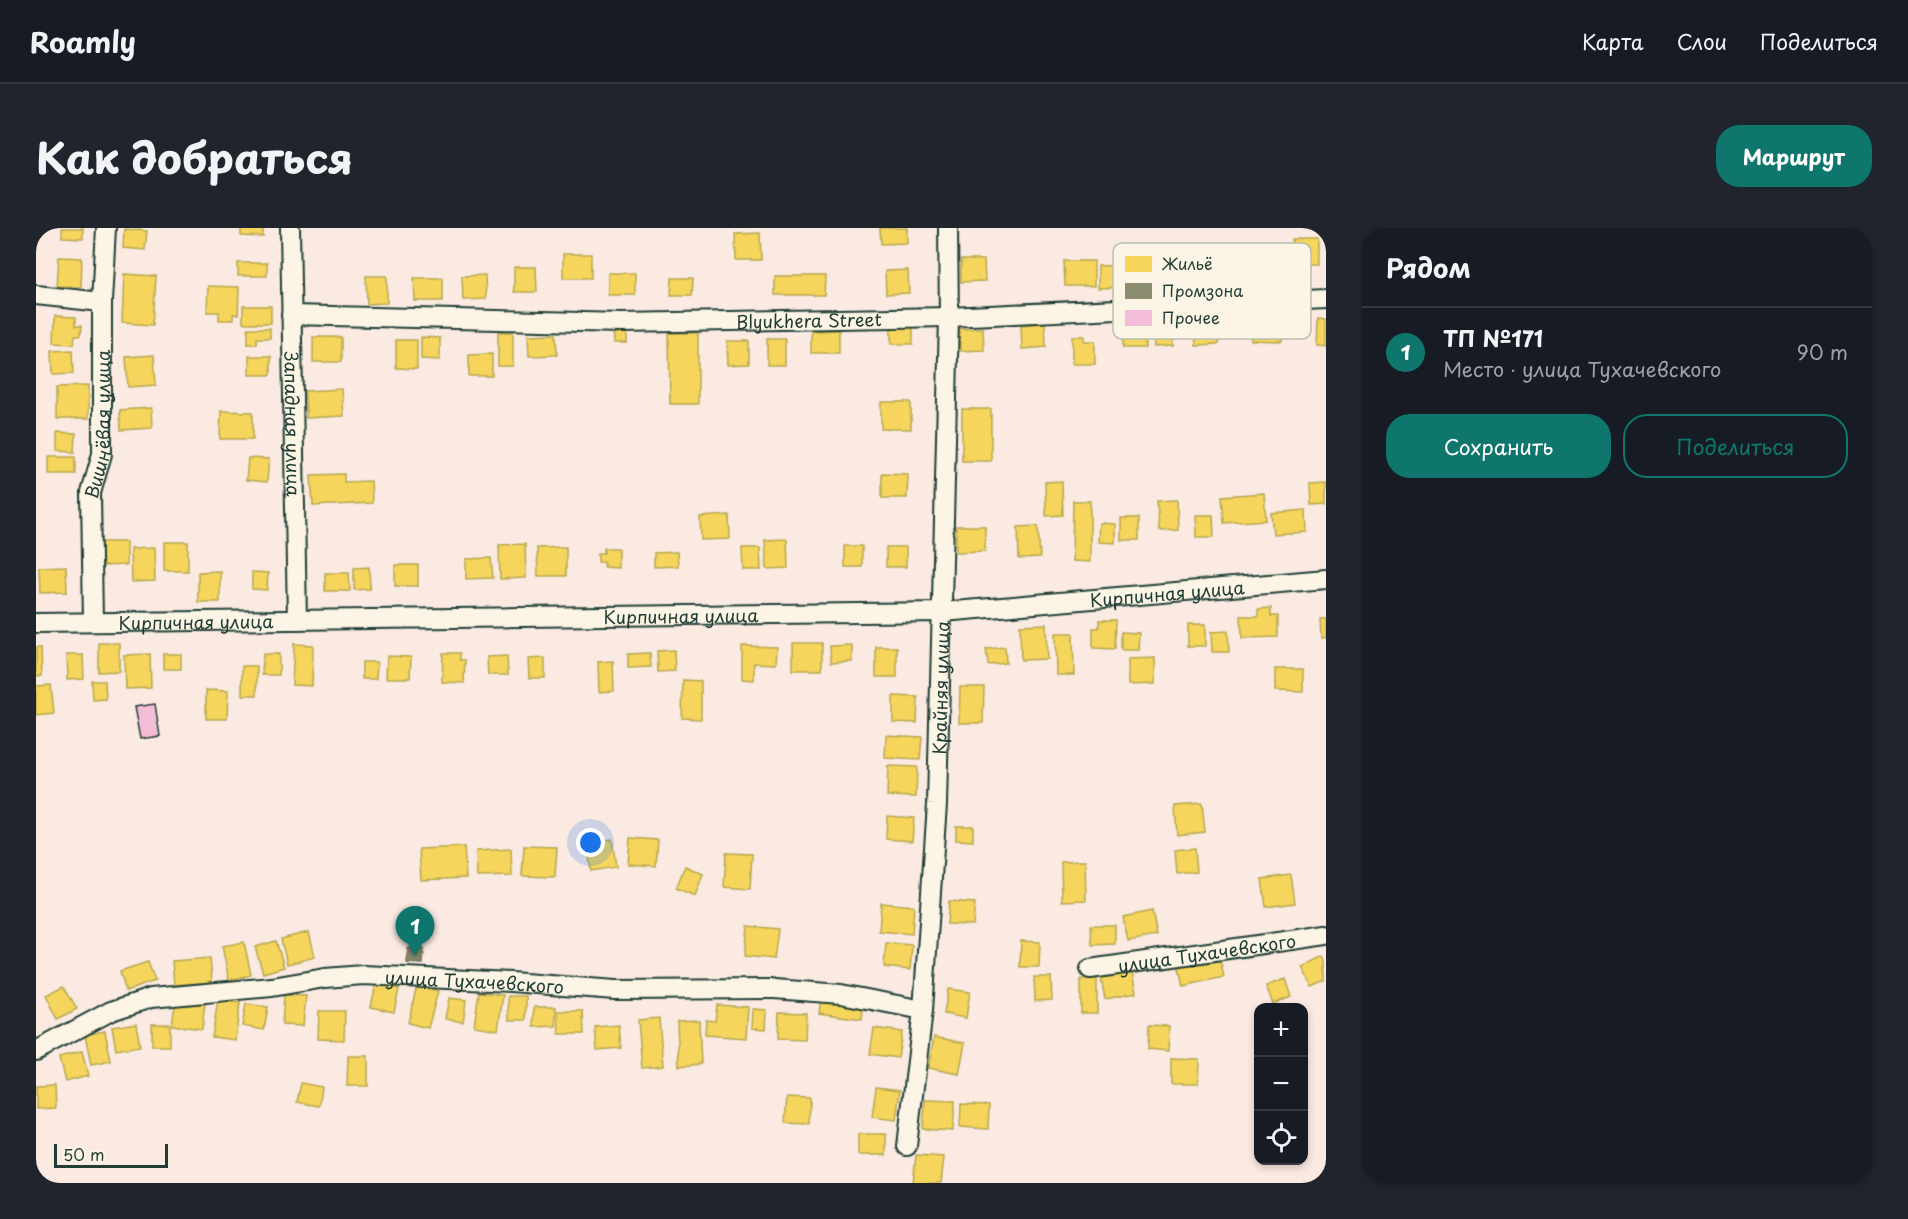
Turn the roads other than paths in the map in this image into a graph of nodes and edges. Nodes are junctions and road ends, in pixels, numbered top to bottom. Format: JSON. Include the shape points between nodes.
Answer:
{"nodes":[{"id":1,"x":106,"y":228,"type":"edge"},
{"id":2,"x":290,"y":228,"type":"edge"},
{"id":3,"x":948,"y":228,"type":"edge"},
{"id":4,"x":36,"y":295,"type":"edge"},
{"id":5,"x":1326,"y":299,"type":"edge"},
{"id":6,"x":1311,"y":300,"type":"edge"},
{"id":7,"x":102,"y":302,"type":"junction"},
{"id":8,"x":1113,"y":309,"type":"edge"},
{"id":9,"x":291,"y":315,"type":"junction"},
{"id":10,"x":950,"y":317,"type":"junction"},
{"id":11,"x":1326,"y":579,"type":"edge"},
{"id":12,"x":943,"y":612,"type":"junction"},
{"id":13,"x":297,"y":620,"type":"junction"},
{"id":14,"x":93,"y":621,"type":"junction"},
{"id":15,"x":36,"y":623,"type":"edge"},
{"id":16,"x":1326,"y":935,"type":"edge"},
{"id":17,"x":1090,"y":969,"type":"dead end"},
{"id":18,"x":923,"y":1010,"type":"junction"},
{"id":19,"x":36,"y":1051,"type":"edge"},
{"id":20,"x":907,"y":1146,"type":"dead end"}],
"edges":[{"from":1,"to":7,"type":"street","name":"Вишнёвая улица"},
{"from":2,"to":9,"type":"street","name":"Западная улица"},
{"from":3,"to":10,"type":"street","name":"Крайняя улица"},
{"from":4,"to":7,"type":"street"},
{"from":5,"to":6,"type":"street","name":"Blyukhera Street"},
{"from":7,"to":14,"type":"street","name":"Вишнёвая улица","via":[[102,454],[91,493]]},
{"from":8,"to":10,"type":"street","name":"Blyukhera Street"},
{"from":9,"to":10,"type":"street","name":"Blyukhera Street","via":[[622,323]]},
{"from":9,"to":13,"type":"street","name":"Западная улица"},
{"from":10,"to":12,"type":"street","name":"Крайняя улица"},
{"from":11,"to":12,"type":"street","name":"Кирпичная улица"},
{"from":12,"to":13,"type":"street","name":"Кирпичная улица"},
{"from":12,"to":18,"type":"street","name":"Крайняя улица","via":[[937,804]]},
{"from":13,"to":14,"type":"street","name":"Кирпичная улица"},
{"from":14,"to":15,"type":"street","name":"Кирпичная улица"},
{"from":16,"to":17,"type":"street","name":"улица Тухачевского"},
{"from":18,"to":19,"type":"street","name":"улица Тухачевского","via":[[841,994],[774,989],[615,990],[363,975],[151,998],[111,1011]]},
{"from":18,"to":20,"type":"street","name":"Крайняя улица"}]}
